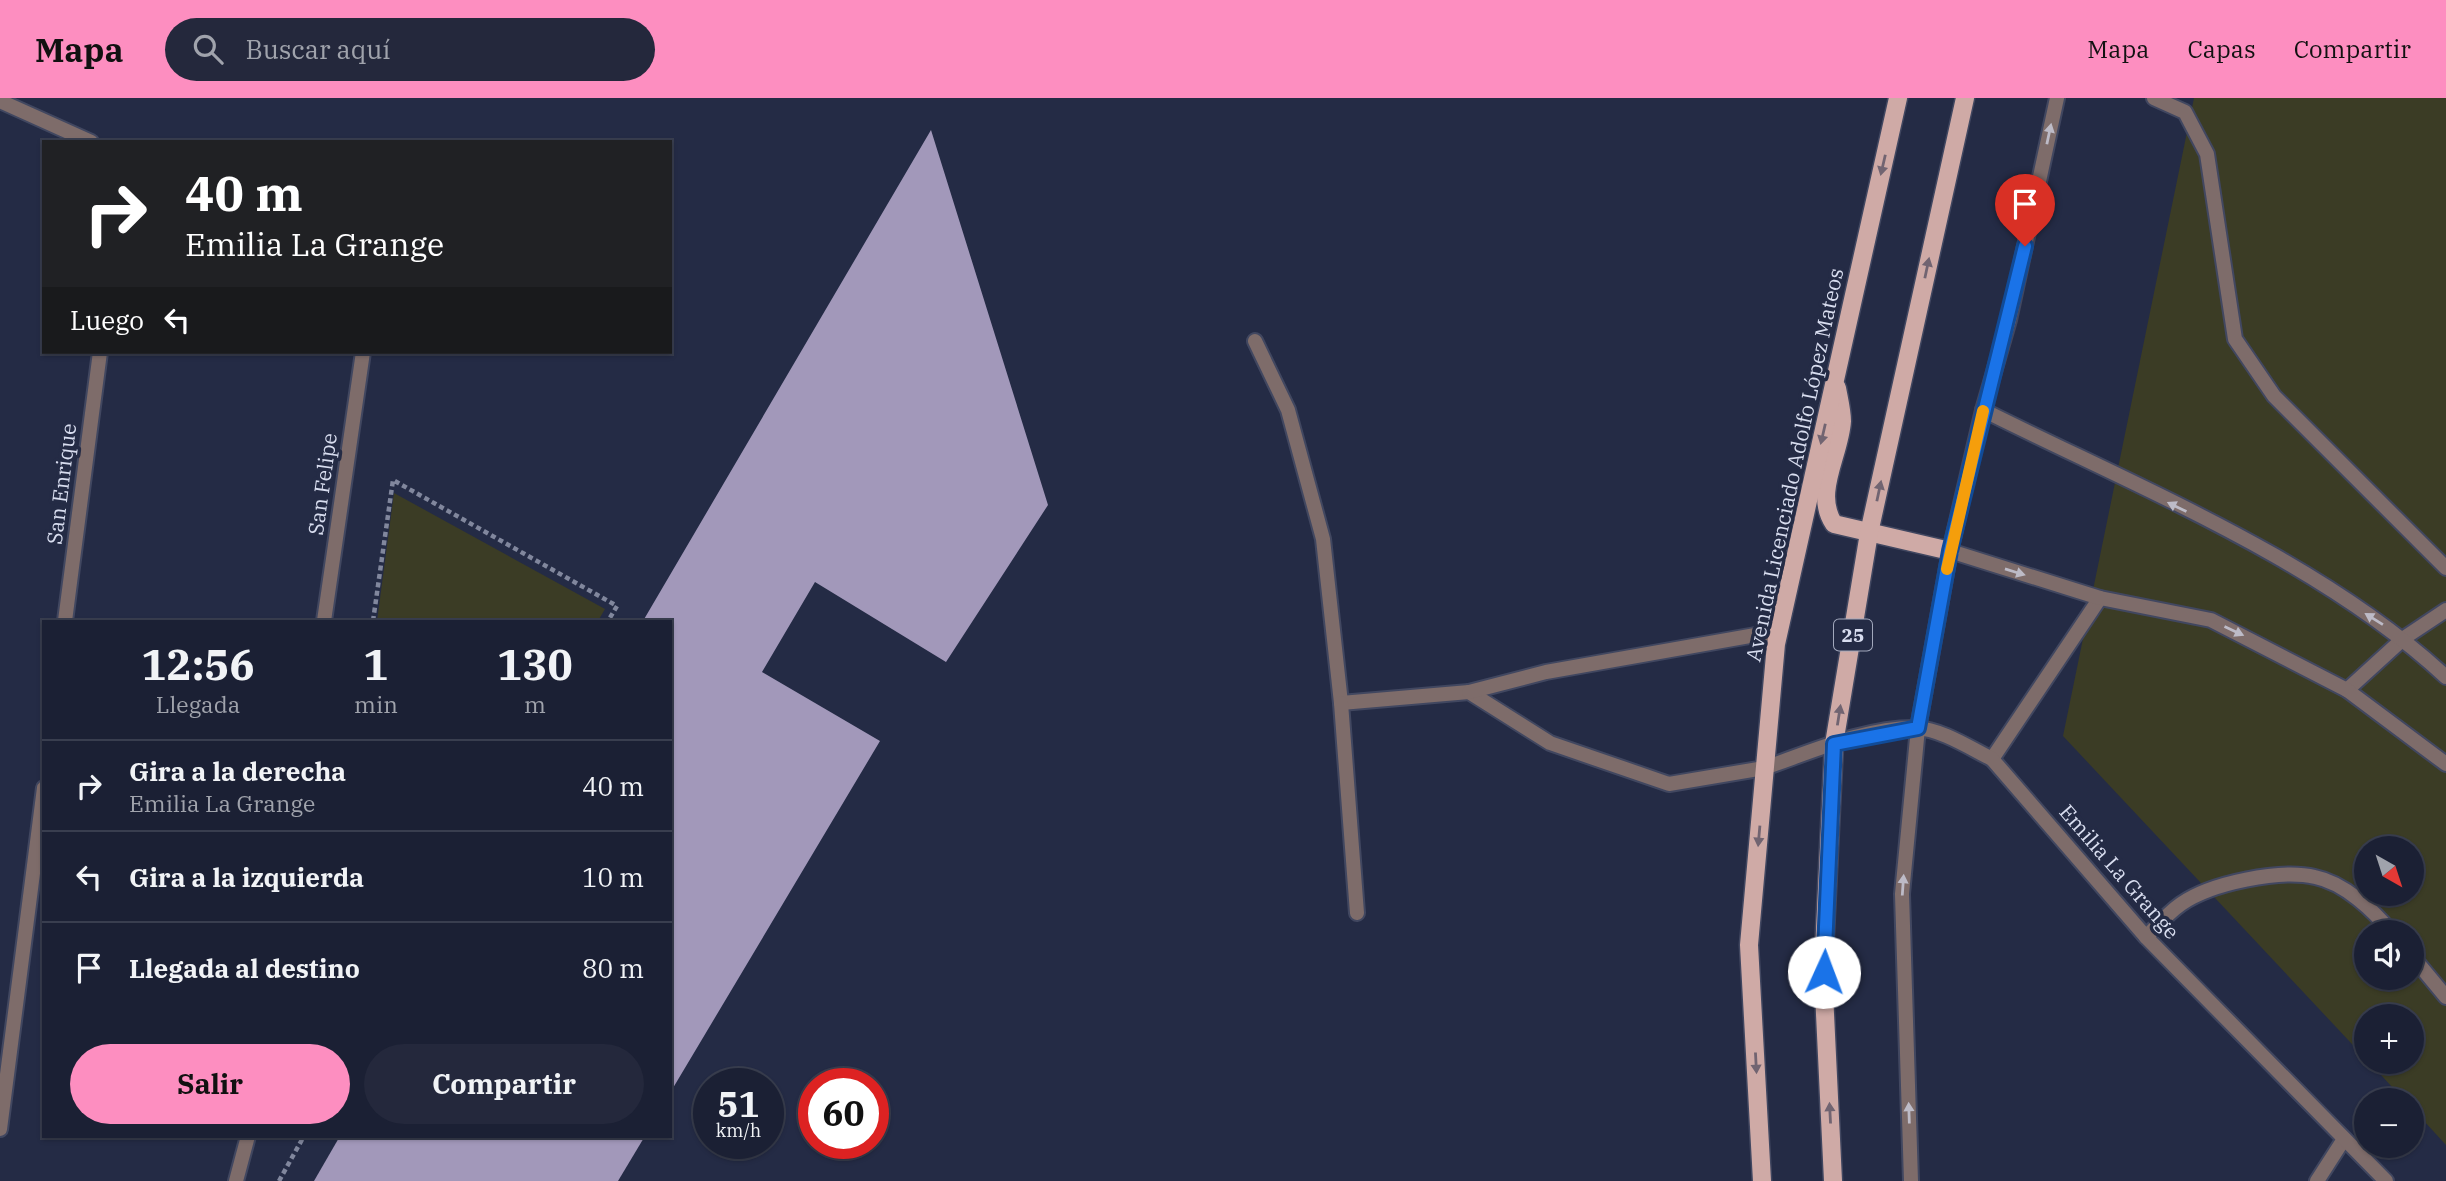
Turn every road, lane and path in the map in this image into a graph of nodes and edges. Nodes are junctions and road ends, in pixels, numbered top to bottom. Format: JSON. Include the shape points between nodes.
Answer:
{"nodes":[{"id":1,"x":1898,"y":98,"type":"edge"},
{"id":2,"x":1965,"y":98,"type":"edge"},
{"id":3,"x":2057,"y":98,"type":"edge"},
{"id":4,"x":2154,"y":98,"type":"edge"},
{"id":5,"x":0,"y":101,"type":"edge"},
{"id":6,"x":87,"y":140,"type":"edge"},
{"id":7,"x":1255,"y":341,"type":"dead end"},
{"id":8,"x":100,"y":354,"type":"edge"},
{"id":9,"x":363,"y":354,"type":"edge"},
{"id":10,"x":1836,"y":378,"type":"junction"},
{"id":11,"x":1983,"y":410,"type":"junction"},
{"id":12,"x":1870,"y":533,"type":"junction"},
{"id":13,"x":1950,"y":551,"type":"junction"},
{"id":14,"x":2446,"y":568,"type":"edge"},
{"id":15,"x":2100,"y":598,"type":"junction"},
{"id":16,"x":2446,"y":610,"type":"edge"},
{"id":17,"x":65,"y":620,"type":"edge"},
{"id":18,"x":324,"y":620,"type":"edge"},
{"id":19,"x":373,"y":620,"type":"edge"},
{"id":20,"x":609,"y":620,"type":"edge"},
{"id":21,"x":1778,"y":631,"type":"junction"},
{"id":22,"x":2404,"y":638,"type":"junction"},
{"id":23,"x":2446,"y":677,"type":"edge"},
{"id":24,"x":2347,"y":690,"type":"junction"},
{"id":25,"x":1469,"y":692,"type":"junction"},
{"id":26,"x":1341,"y":703,"type":"junction"},
{"id":27,"x":1918,"y":728,"type":"junction"},
{"id":28,"x":1834,"y":744,"type":"junction"},
{"id":29,"x":1992,"y":759,"type":"junction"},
{"id":30,"x":2446,"y":764,"type":"edge"},
{"id":31,"x":1764,"y":768,"type":"junction"},
{"id":32,"x":42,"y":804,"type":"edge"},
{"id":33,"x":1357,"y":913,"type":"dead end"},
{"id":34,"x":2381,"y":920,"type":"edge"},
{"id":35,"x":2146,"y":937,"type":"junction"},
{"id":36,"x":2424,"y":970,"type":"edge"},
{"id":37,"x":2446,"y":997,"type":"edge"},
{"id":38,"x":0,"y":1129,"type":"edge"},
{"id":39,"x":247,"y":1138,"type":"edge"},
{"id":40,"x":302,"y":1138,"type":"edge"},
{"id":41,"x":2344,"y":1139,"type":"junction"},
{"id":42,"x":236,"y":1181,"type":"edge"},
{"id":43,"x":279,"y":1181,"type":"edge"},
{"id":44,"x":1762,"y":1181,"type":"edge"},
{"id":45,"x":1833,"y":1181,"type":"edge"},
{"id":46,"x":1911,"y":1181,"type":"edge"},
{"id":47,"x":2317,"y":1181,"type":"edge"},
{"id":48,"x":2386,"y":1181,"type":"edge"}],
"edges":[{"from":1,"to":10,"type":"main road","name":"Avenida Licenciado Adolfo López Mateos","one_way":true},
{"from":12,"to":2,"type":"main road","number":"25","one_way":true},
{"from":11,"to":3,"type":"street","one_way":true,"via":[[2010,320]]},
{"from":4,"to":14,"type":"street","via":[[2185,112],[2207,154],[2235,339],[2274,396]]},
{"from":5,"to":6,"type":"street"},
{"from":7,"to":26,"type":"street","via":[[1287,410],[1323,539]]},
{"from":8,"to":17,"type":"street","name":"San Enrique"},
{"from":9,"to":18,"type":"street","name":"San Felipe"},
{"from":10,"to":12,"type":"main road","via":[[1842,421],[1825,512],[1833,524]]},
{"from":10,"to":21,"type":"main road","name":"Avenida Licenciado Adolfo López Mateos","one_way":true},
{"from":11,"to":13,"type":"street"},
{"from":22,"to":11,"type":"street","one_way":true,"via":[[2267,552]]},
{"from":12,"to":13,"type":"main road"},
{"from":28,"to":12,"type":"main road","number":"25","one_way":true},
{"from":13,"to":15,"type":"street","one_way":true},
{"from":13,"to":27,"type":"street"},
{"from":15,"to":24,"type":"street","one_way":true,"via":[[2211,621]]},
{"from":15,"to":29,"type":"street"},
{"from":16,"to":22,"type":"street"},
{"from":19,"to":20,"type":"path","via":[[393,480],[617,606]]},
{"from":21,"to":25,"type":"street","via":[[1546,672]]},
{"from":21,"to":31,"type":"main road","name":"Avenida Licenciado Adolfo López Mateos"},
{"from":22,"to":23,"type":"street"},
{"from":22,"to":24,"type":"street"},
{"from":24,"to":30,"type":"street"},
{"from":25,"to":26,"type":"street"},
{"from":25,"to":31,"type":"street","name":"Emilia La Grange","via":[[1550,743],[1669,784]]},
{"from":26,"to":33,"type":"street"},
{"from":27,"to":28,"type":"street","name":"Emilia La Grange"},
{"from":27,"to":29,"type":"street","name":"Emilia La Grange"},
{"from":46,"to":27,"type":"street","one_way":true,"via":[[1902,894]]},
{"from":28,"to":31,"type":"street","name":"Emilia La Grange"},
{"from":45,"to":28,"type":"main road","number":"25","one_way":true,"via":[[1824,972]]},
{"from":29,"to":35,"type":"street","name":"Emilia La Grange"},
{"from":31,"to":44,"type":"main road","name":"Avenida Licenciado Adolfo López Mateos","one_way":true,"via":[[1749,945]]},
{"from":32,"to":38,"type":"street"},
{"from":34,"to":35,"type":"street","via":[[2316,877],[2275,876],[2201,892],[2180,904]]},
{"from":35,"to":41,"type":"street","name":"Emilia La Grange"},
{"from":36,"to":37,"type":"street"},
{"from":39,"to":42,"type":"street"},
{"from":40,"to":43,"type":"path"},
{"from":41,"to":47,"type":"street"},
{"from":41,"to":48,"type":"street","name":"Emilia La Grange"}]}
